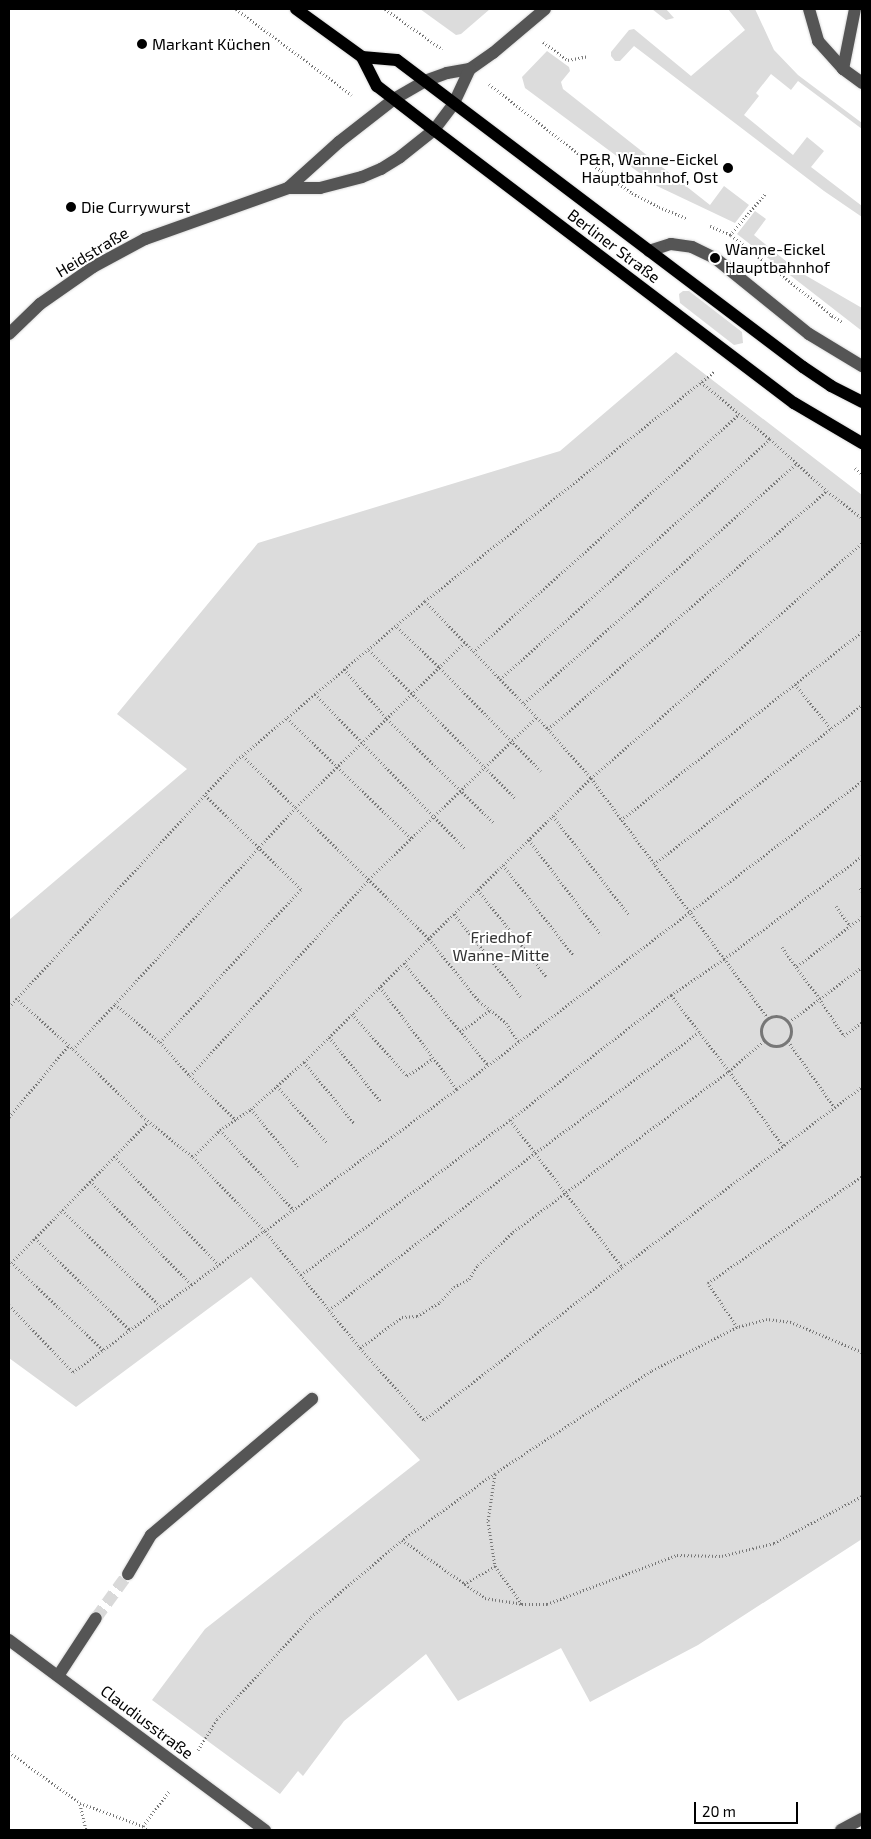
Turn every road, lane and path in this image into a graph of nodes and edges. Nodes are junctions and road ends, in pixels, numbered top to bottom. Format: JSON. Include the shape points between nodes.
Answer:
{"nodes":[{"id":1,"x":296,"y":9,"type":"edge"},
{"id":2,"x":385,"y":9,"type":"edge"},
{"id":3,"x":545,"y":9,"type":"edge"},
{"id":4,"x":809,"y":9,"type":"edge"},
{"id":5,"x":855,"y":9,"type":"edge"},
{"id":6,"x":543,"y":42,"type":"dead end"},
{"id":7,"x":588,"y":56,"type":"dead end"},
{"id":8,"x":362,"y":57,"type":"junction"},
{"id":9,"x":470,"y":69,"type":"junction"},
{"id":10,"x":842,"y":69,"type":"junction"},
{"id":11,"x":425,"y":81,"type":"junction"},
{"id":12,"x":862,"y":83,"type":"edge"},
{"id":13,"x":394,"y":99,"type":"junction"},
{"id":14,"x":454,"y":103,"type":"junction"},
{"id":15,"x":434,"y":130,"type":"junction"},
{"id":16,"x":288,"y":188,"type":"junction"},
{"id":17,"x":765,"y":194,"type":"dead end"},
{"id":18,"x":694,"y":222,"type":"dead end"},
{"id":19,"x":707,"y":226,"type":"dead end"},
{"id":20,"x":731,"y":235,"type":"junction"},
{"id":21,"x":725,"y":242,"type":"dead end"},
{"id":22,"x":649,"y":251,"type":"junction"},
{"id":23,"x":832,"y":315,"type":"dead end"},
{"id":24,"x":9,"y":334,"type":"edge"},
{"id":25,"x":730,"y":356,"type":"junction"},
{"id":26,"x":862,"y":366,"type":"edge"},
{"id":27,"x":701,"y":382,"type":"junction"},
{"id":28,"x":862,"y":402,"type":"edge"},
{"id":29,"x":739,"y":414,"type":"junction"},
{"id":30,"x":770,"y":439,"type":"junction"},
{"id":31,"x":862,"y":443,"type":"edge"},
{"id":32,"x":796,"y":464,"type":"junction"},
{"id":33,"x":827,"y":491,"type":"junction"},
{"id":34,"x":862,"y":518,"type":"edge"},
{"id":35,"x":862,"y":543,"type":"edge"},
{"id":36,"x":425,"y":601,"type":"junction"},
{"id":37,"x":397,"y":627,"type":"junction"},
{"id":38,"x":862,"y":632,"type":"edge"},
{"id":39,"x":465,"y":642,"type":"junction"},
{"id":40,"x":369,"y":650,"type":"junction"},
{"id":41,"x":473,"y":652,"type":"junction"},
{"id":42,"x":440,"y":668,"type":"junction"},
{"id":43,"x":344,"y":669,"type":"junction"},
{"id":44,"x":500,"y":679,"type":"junction"},
{"id":45,"x":795,"y":684,"type":"junction"},
{"id":46,"x":315,"y":694,"type":"junction"},
{"id":47,"x":412,"y":695,"type":"junction"},
{"id":48,"x":524,"y":703,"type":"junction"},
{"id":49,"x":862,"y":705,"type":"edge"},
{"id":50,"x":536,"y":717,"type":"junction"},
{"id":51,"x":287,"y":718,"type":"junction"},
{"id":52,"x":388,"y":718,"type":"junction"},
{"id":53,"x":548,"y":728,"type":"junction"},
{"id":54,"x":830,"y":729,"type":"junction"},
{"id":55,"x":363,"y":742,"type":"junction"},
{"id":56,"x":512,"y":742,"type":"junction"},
{"id":57,"x":243,"y":756,"type":"junction"},
{"id":58,"x":337,"y":767,"type":"junction"},
{"id":59,"x":485,"y":768,"type":"junction"},
{"id":60,"x":541,"y":771,"type":"dead end"},
{"id":61,"x":590,"y":778,"type":"junction"},
{"id":62,"x":862,"y":781,"type":"edge"},
{"id":63,"x":461,"y":790,"type":"junction"},
{"id":64,"x":205,"y":795,"type":"junction"},
{"id":65,"x":515,"y":798,"type":"dead end"},
{"id":66,"x":296,"y":808,"type":"junction"},
{"id":67,"x":434,"y":816,"type":"junction"},
{"id":68,"x":553,"y":816,"type":"junction"},
{"id":69,"x":621,"y":820,"type":"junction"},
{"id":70,"x":493,"y":822,"type":"dead end"},
{"id":71,"x":411,"y":838,"type":"junction"},
{"id":72,"x":528,"y":840,"type":"junction"},
{"id":73,"x":259,"y":847,"type":"junction"},
{"id":74,"x":465,"y":849,"type":"dead end"},
{"id":75,"x":862,"y":856,"type":"edge"},
{"id":76,"x":654,"y":864,"type":"junction"},
{"id":77,"x":503,"y":865,"type":"junction"},
{"id":78,"x":369,"y":879,"type":"junction"},
{"id":79,"x":478,"y":890,"type":"junction"},
{"id":80,"x":836,"y":906,"type":"dead end"},
{"id":81,"x":688,"y":911,"type":"junction"},
{"id":82,"x":454,"y":914,"type":"junction"},
{"id":83,"x":629,"y":915,"type":"dead end"},
{"id":84,"x":862,"y":917,"type":"edge"},
{"id":85,"x":850,"y":926,"type":"junction"},
{"id":86,"x":601,"y":935,"type":"dead end"},
{"id":87,"x":429,"y":939,"type":"junction"},
{"id":88,"x":782,"y":947,"type":"dead end"},
{"id":89,"x":574,"y":956,"type":"dead end"},
{"id":90,"x":724,"y":960,"type":"junction"},
{"id":91,"x":404,"y":963,"type":"junction"},
{"id":92,"x":862,"y":966,"type":"edge"},
{"id":93,"x":796,"y":967,"type":"junction"},
{"id":94,"x":546,"y":976,"type":"dead end"},
{"id":95,"x":380,"y":987,"type":"junction"},
{"id":96,"x":671,"y":994,"type":"junction"},
{"id":97,"x":521,"y":997,"type":"dead end"},
{"id":98,"x":16,"y":998,"type":"junction"},
{"id":99,"x":819,"y":998,"type":"junction"},
{"id":100,"x":115,"y":1004,"type":"junction"},
{"id":101,"x":9,"y":1007,"type":"edge"},
{"id":102,"x":490,"y":1010,"type":"junction"},
{"id":103,"x":352,"y":1014,"type":"junction"},
{"id":104,"x":768,"y":1018,"type":"junction"},
{"id":105,"x":789,"y":1022,"type":"junction"},
{"id":106,"x":862,"y":1022,"type":"edge"},
{"id":107,"x":460,"y":1032,"type":"junction"},
{"id":108,"x":699,"y":1032,"type":"junction"},
{"id":109,"x":329,"y":1037,"type":"junction"},
{"id":110,"x":764,"y":1041,"type":"junction"},
{"id":111,"x":788,"y":1041,"type":"junction"},
{"id":112,"x":160,"y":1042,"type":"junction"},
{"id":113,"x":519,"y":1042,"type":"junction"},
{"id":114,"x":69,"y":1045,"type":"junction"},
{"id":115,"x":73,"y":1048,"type":"junction"},
{"id":116,"x":432,"y":1058,"type":"junction"},
{"id":117,"x":304,"y":1062,"type":"junction"},
{"id":118,"x":488,"y":1066,"type":"junction"},
{"id":119,"x":729,"y":1071,"type":"junction"},
{"id":120,"x":190,"y":1076,"type":"junction"},
{"id":121,"x":277,"y":1086,"type":"junction"},
{"id":122,"x":862,"y":1086,"type":"edge"},
{"id":123,"x":457,"y":1089,"type":"junction"},
{"id":124,"x":381,"y":1102,"type":"dead end"},
{"id":125,"x":834,"y":1107,"type":"junction"},
{"id":126,"x":251,"y":1109,"type":"junction"},
{"id":127,"x":9,"y":1117,"type":"edge"},
{"id":128,"x":236,"y":1120,"type":"junction"},
{"id":129,"x":510,"y":1120,"type":"junction"},
{"id":130,"x":148,"y":1122,"type":"junction"},
{"id":131,"x":354,"y":1123,"type":"dead end"},
{"id":132,"x":220,"y":1130,"type":"junction"},
{"id":133,"x":327,"y":1143,"type":"dead end"},
{"id":134,"x":783,"y":1146,"type":"junction"},
{"id":135,"x":535,"y":1153,"type":"junction"},
{"id":136,"x":114,"y":1156,"type":"junction"},
{"id":137,"x":193,"y":1157,"type":"junction"},
{"id":138,"x":298,"y":1166,"type":"dead end"},
{"id":139,"x":862,"y":1176,"type":"edge"},
{"id":140,"x":90,"y":1181,"type":"junction"},
{"id":141,"x":565,"y":1192,"type":"junction"},
{"id":142,"x":293,"y":1209,"type":"junction"},
{"id":143,"x":62,"y":1210,"type":"junction"},
{"id":144,"x":265,"y":1231,"type":"junction"},
{"id":145,"x":34,"y":1238,"type":"junction"},
{"id":146,"x":10,"y":1263,"type":"edge"},
{"id":147,"x":220,"y":1265,"type":"junction"},
{"id":148,"x":622,"y":1267,"type":"junction"},
{"id":149,"x":301,"y":1275,"type":"junction"},
{"id":150,"x":192,"y":1285,"type":"junction"},
{"id":151,"x":9,"y":1305,"type":"edge"},
{"id":152,"x":161,"y":1308,"type":"junction"},
{"id":153,"x":329,"y":1310,"type":"junction"},
{"id":154,"x":737,"y":1327,"type":"junction"},
{"id":155,"x":130,"y":1330,"type":"junction"},
{"id":156,"x":360,"y":1348,"type":"junction"},
{"id":157,"x":103,"y":1350,"type":"junction"},
{"id":158,"x":862,"y":1352,"type":"edge"},
{"id":159,"x":312,"y":1399,"type":"dead end"},
{"id":160,"x":495,"y":1473,"type":"junction"},
{"id":161,"x":862,"y":1496,"type":"edge"},
{"id":162,"x":402,"y":1540,"type":"junction"},
{"id":163,"x":494,"y":1566,"type":"junction"},
{"id":164,"x":128,"y":1574,"type":"tunnel mouth"},
{"id":165,"x":464,"y":1584,"type":"junction"},
{"id":166,"x":522,"y":1604,"type":"junction"},
{"id":167,"x":96,"y":1618,"type":"tunnel mouth"},
{"id":168,"x":9,"y":1640,"type":"edge"},
{"id":169,"x":58,"y":1676,"type":"junction"},
{"id":170,"x":9,"y":1752,"type":"edge"},
{"id":171,"x":185,"y":1771,"type":"junction"},
{"id":172,"x":80,"y":1803,"type":"junction"},
{"id":173,"x":862,"y":1819,"type":"edge"},
{"id":174,"x":143,"y":1826,"type":"junction"},
{"id":175,"x":86,"y":1830,"type":"edge"},
{"id":176,"x":148,"y":1830,"type":"edge"},
{"id":177,"x":265,"y":1830,"type":"edge"},
{"id":178,"x":841,"y":1830,"type":"edge"}],
"edges":[{"from":1,"to":8,"type":"main road","name":"Berliner Straße"},
{"from":2,"to":9,"type":"path"},
{"from":3,"to":9,"type":"street","name":"Heidstraße"},
{"from":4,"to":10,"type":"street","via":[[818,41]]},
{"from":5,"to":10,"type":"street"},
{"from":6,"to":7,"type":"path","via":[[568,60]]},
{"from":8,"to":11,"type":"main road","name":"Berliner Straße","via":[[398,60]]},
{"from":8,"to":13,"type":"main road","name":"Berliner Straße","via":[[377,86]]},
{"from":9,"to":11,"type":"street","name":"Heidstraße"},
{"from":9,"to":14,"type":"street","name":"Heidstraße"},
{"from":9,"to":18,"type":"path","via":[[632,193]]},
{"from":10,"to":12,"type":"street"},
{"from":11,"to":13,"type":"street","name":"Heidstraße"},
{"from":11,"to":14,"type":"main road","name":"Berliner Straße"},
{"from":13,"to":15,"type":"main road","name":"Berliner Straße"},
{"from":13,"to":16,"type":"street","name":"Heidstraße"},
{"from":14,"to":15,"type":"street","name":"Heidstraße"},
{"from":14,"to":22,"type":"main road","name":"Berliner Straße"},
{"from":15,"to":16,"type":"street","name":"Heidstraße","via":[[400,157],[362,177],[320,188]]},
{"from":15,"to":25,"type":"main road","name":"Berliner Straße"},
{"from":16,"to":24,"type":"street","name":"Heidstraße","via":[[145,239],[93,267],[40,304]]},
{"from":17,"to":20,"type":"path"},
{"from":19,"to":20,"type":"path"},
{"from":20,"to":21,"type":"path"},
{"from":20,"to":23,"type":"path"},
{"from":22,"to":26,"type":"street","via":[[671,244],[692,247],[715,258],[809,334]]},
{"from":22,"to":28,"type":"main road","name":"Berliner Straße","via":[[803,367]]},
{"from":25,"to":27,"type":"path"},
{"from":25,"to":31,"type":"main road","name":"Berliner Straße","via":[[794,403]]},
{"from":27,"to":29,"type":"path"},
{"from":27,"to":36,"type":"path"},
{"from":29,"to":30,"type":"path"},
{"from":29,"to":41,"type":"path"},
{"from":30,"to":32,"type":"path"},
{"from":30,"to":44,"type":"path"},
{"from":32,"to":33,"type":"path"},
{"from":32,"to":48,"type":"path"},
{"from":33,"to":34,"type":"path"},
{"from":33,"to":53,"type":"path"},
{"from":35,"to":61,"type":"path"},
{"from":36,"to":37,"type":"path"},
{"from":36,"to":39,"type":"path"},
{"from":37,"to":40,"type":"path"},
{"from":37,"to":42,"type":"path"},
{"from":38,"to":45,"type":"path"},
{"from":39,"to":41,"type":"path"},
{"from":39,"to":42,"type":"path"},
{"from":40,"to":43,"type":"path"},
{"from":40,"to":47,"type":"path"},
{"from":41,"to":44,"type":"path"},
{"from":42,"to":47,"type":"path"},
{"from":42,"to":56,"type":"path"},
{"from":43,"to":46,"type":"path"},
{"from":43,"to":52,"type":"path"},
{"from":44,"to":48,"type":"path"},
{"from":45,"to":54,"type":"path"},
{"from":45,"to":69,"type":"path"},
{"from":46,"to":51,"type":"path"},
{"from":46,"to":55,"type":"path"},
{"from":47,"to":52,"type":"path"},
{"from":47,"to":59,"type":"path"},
{"from":48,"to":50,"type":"path"},
{"from":49,"to":54,"type":"path"},
{"from":50,"to":53,"type":"path"},
{"from":50,"to":56,"type":"path"},
{"from":51,"to":57,"type":"path"},
{"from":51,"to":58,"type":"path"},
{"from":52,"to":55,"type":"path"},
{"from":52,"to":63,"type":"path"},
{"from":53,"to":61,"type":"path"},
{"from":54,"to":76,"type":"path"},
{"from":55,"to":58,"type":"path"},
{"from":55,"to":67,"type":"path"},
{"from":56,"to":59,"type":"path"},
{"from":56,"to":60,"type":"path"},
{"from":57,"to":64,"type":"path"},
{"from":57,"to":66,"type":"path"},
{"from":58,"to":66,"type":"path"},
{"from":58,"to":71,"type":"path"},
{"from":59,"to":63,"type":"path"},
{"from":59,"to":65,"type":"path"},
{"from":61,"to":68,"type":"path"},
{"from":61,"to":69,"type":"path"},
{"from":62,"to":81,"type":"path"},
{"from":63,"to":67,"type":"path"},
{"from":63,"to":70,"type":"path"},
{"from":64,"to":73,"type":"path"},
{"from":64,"to":98,"type":"path"},
{"from":66,"to":73,"type":"path"},
{"from":66,"to":78,"type":"path"},
{"from":67,"to":71,"type":"path"},
{"from":67,"to":74,"type":"path"},
{"from":68,"to":72,"type":"path"},
{"from":68,"to":83,"type":"path"},
{"from":69,"to":76,"type":"path"},
{"from":71,"to":78,"type":"path"},
{"from":72,"to":77,"type":"path"},
{"from":72,"to":86,"type":"path"},
{"from":73,"to":100,"type":"path"},
{"from":73,"to":112,"type":"path","via":[[301,888]]},
{"from":75,"to":90,"type":"path"},
{"from":76,"to":81,"type":"path"},
{"from":77,"to":79,"type":"path"},
{"from":77,"to":89,"type":"path"},
{"from":78,"to":87,"type":"path"},
{"from":78,"to":120,"type":"path"},
{"from":79,"to":82,"type":"path"},
{"from":79,"to":94,"type":"path"},
{"from":80,"to":85,"type":"path"},
{"from":81,"to":90,"type":"path"},
{"from":81,"to":113,"type":"path"},
{"from":82,"to":87,"type":"path"},
{"from":82,"to":97,"type":"path"},
{"from":84,"to":85,"type":"path"},
{"from":85,"to":93,"type":"path"},
{"from":87,"to":91,"type":"path"},
{"from":87,"to":102,"type":"path"},
{"from":88,"to":93,"type":"path"},
{"from":90,"to":96,"type":"path"},
{"from":90,"to":104,"type":"path"},
{"from":91,"to":95,"type":"path"},
{"from":91,"to":107,"type":"path"},
{"from":92,"to":99,"type":"path"},
{"from":93,"to":99,"type":"path"},
{"from":95,"to":103,"type":"path"},
{"from":95,"to":116,"type":"path"},
{"from":96,"to":108,"type":"path"},
{"from":96,"to":129,"type":"path"},
{"from":98,"to":101,"type":"path"},
{"from":98,"to":114,"type":"path"},
{"from":99,"to":105,"type":"path"},
{"from":99,"to":106,"type":"path","via":[[844,1036]]},
{"from":100,"to":112,"type":"path"},
{"from":100,"to":115,"type":"path"},
{"from":102,"to":107,"type":"path"},
{"from":102,"to":113,"type":"path","via":[[506,1023]]},
{"from":103,"to":109,"type":"path"},
{"from":103,"to":116,"type":"path","via":[[407,1076]]},
{"from":104,"to":105,"type":"path","via":[[779,1016]]},
{"from":104,"to":110,"type":"path","via":[[761,1029]]},
{"from":105,"to":111,"type":"path","via":[[792,1032]]},
{"from":107,"to":118,"type":"path"},
{"from":108,"to":119,"type":"path"},
{"from":108,"to":135,"type":"path"},
{"from":109,"to":117,"type":"path"},
{"from":109,"to":124,"type":"path"},
{"from":110,"to":111,"type":"path","via":[[776,1046]]},
{"from":110,"to":119,"type":"path"},
{"from":111,"to":125,"type":"path"},
{"from":112,"to":120,"type":"path"},
{"from":113,"to":118,"type":"path"},
{"from":114,"to":115,"type":"path"},
{"from":114,"to":127,"type":"path"},
{"from":115,"to":130,"type":"path"},
{"from":116,"to":123,"type":"path"},
{"from":117,"to":121,"type":"path"},
{"from":117,"to":131,"type":"path"},
{"from":118,"to":123,"type":"path"},
{"from":119,"to":134,"type":"path"},
{"from":119,"to":141,"type":"path"},
{"from":120,"to":128,"type":"path"},
{"from":121,"to":126,"type":"path"},
{"from":121,"to":133,"type":"path"},
{"from":122,"to":125,"type":"path"},
{"from":123,"to":142,"type":"path"},
{"from":125,"to":134,"type":"path"},
{"from":126,"to":128,"type":"path"},
{"from":126,"to":138,"type":"path"},
{"from":128,"to":132,"type":"path"},
{"from":129,"to":135,"type":"path"},
{"from":129,"to":149,"type":"path"},
{"from":130,"to":136,"type":"path"},
{"from":130,"to":137,"type":"path"},
{"from":132,"to":137,"type":"path"},
{"from":132,"to":142,"type":"path"},
{"from":134,"to":148,"type":"path"},
{"from":135,"to":141,"type":"path"},
{"from":135,"to":153,"type":"path"},
{"from":136,"to":140,"type":"path"},
{"from":136,"to":147,"type":"path"},
{"from":137,"to":144,"type":"path"},
{"from":139,"to":154,"type":"path","via":[[708,1283]]},
{"from":140,"to":143,"type":"path"},
{"from":140,"to":150,"type":"path"},
{"from":141,"to":148,"type":"path"},
{"from":141,"to":156,"type":"path","via":[[513,1232],[478,1265],[469,1279],[454,1287],[440,1302],[417,1316],[402,1317]]},
{"from":142,"to":144,"type":"path"},
{"from":143,"to":145,"type":"path"},
{"from":143,"to":152,"type":"path"},
{"from":144,"to":147,"type":"path"},
{"from":144,"to":149,"type":"path"},
{"from":145,"to":146,"type":"path"},
{"from":145,"to":155,"type":"path"},
{"from":146,"to":157,"type":"path"},
{"from":147,"to":150,"type":"path"},
{"from":148,"to":156,"type":"path","via":[[424,1420]]},
{"from":149,"to":153,"type":"path"},
{"from":150,"to":152,"type":"path"},
{"from":151,"to":157,"type":"path","via":[[74,1372]]},
{"from":152,"to":155,"type":"path"},
{"from":153,"to":156,"type":"path"},
{"from":154,"to":158,"type":"path","via":[[767,1318],[791,1322]]},
{"from":154,"to":160,"type":"path","via":[[651,1371]]},
{"from":155,"to":157,"type":"path"},
{"from":159,"to":164,"type":"street","via":[[151,1535]]},
{"from":160,"to":162,"type":"path"},
{"from":160,"to":163,"type":"path","via":[[488,1521]]},
{"from":161,"to":166,"type":"path","via":[[774,1543],[722,1556],[677,1555],[547,1604]]},
{"from":162,"to":165,"type":"path"},
{"from":162,"to":171,"type":"path","via":[[311,1617],[217,1718]]},
{"from":163,"to":165,"type":"path"},
{"from":163,"to":166,"type":"path"},
{"from":165,"to":166,"type":"path","via":[[485,1598]]},
{"from":167,"to":169,"type":"street"},
{"from":168,"to":169,"type":"street","name":"Claudiusstraße"},
{"from":169,"to":171,"type":"street","name":"Claudiusstraße"},
{"from":170,"to":172,"type":"path"},
{"from":171,"to":174,"type":"path"},
{"from":171,"to":177,"type":"street","name":"Claudiusstraße"},
{"from":172,"to":174,"type":"path"},
{"from":172,"to":175,"type":"path"},
{"from":173,"to":178,"type":"street"},
{"from":174,"to":176,"type":"path"}]}
